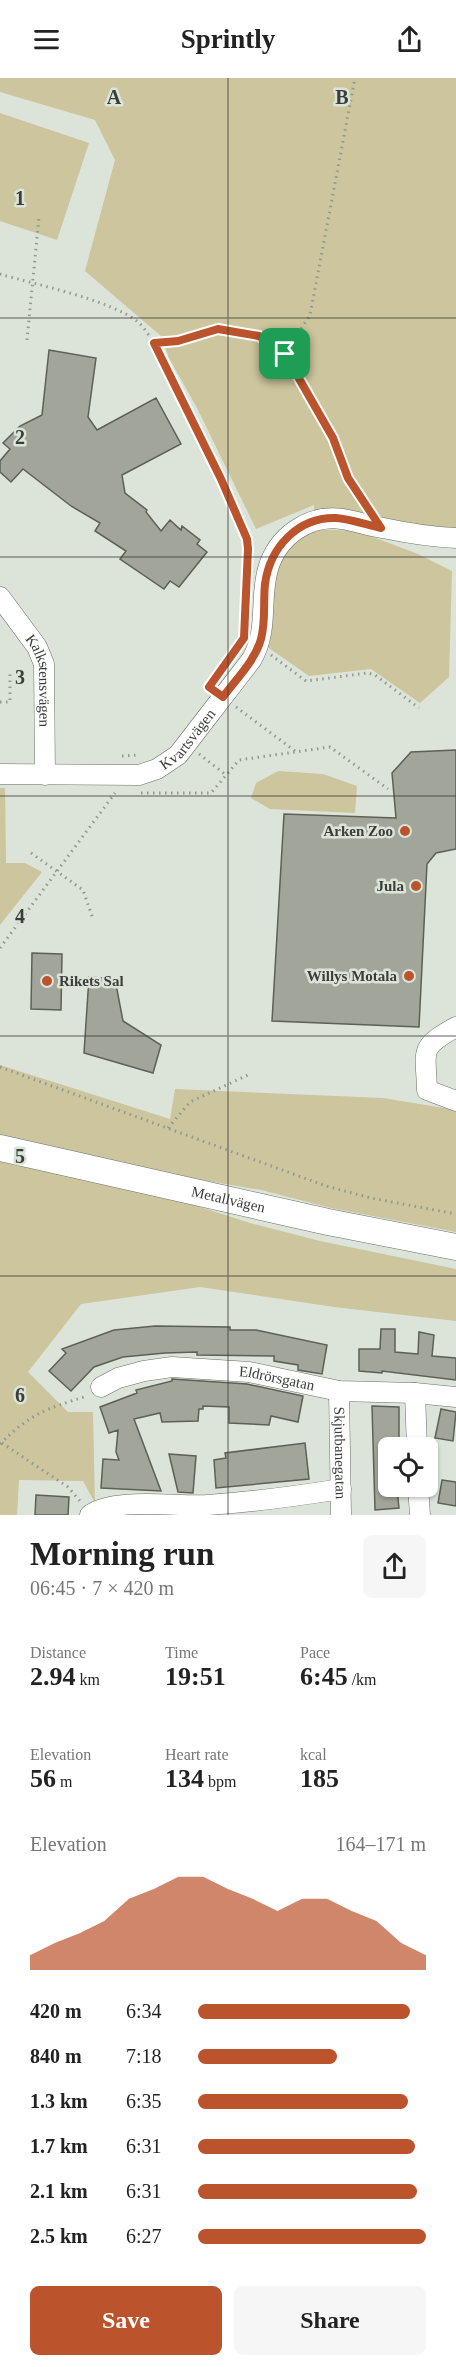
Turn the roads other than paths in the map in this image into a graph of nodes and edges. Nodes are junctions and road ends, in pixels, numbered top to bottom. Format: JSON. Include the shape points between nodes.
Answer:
{"nodes":[{"id":1,"x":456,"y":538,"type":"edge"},
{"id":2,"x":1,"y":601,"type":"edge"},
{"id":3,"x":0,"y":774,"type":"edge"},
{"id":4,"x":45,"y":775,"type":"junction"},
{"id":5,"x":456,"y":1027,"type":"edge"},
{"id":6,"x":456,"y":1101,"type":"edge"},
{"id":7,"x":0,"y":1148,"type":"edge"},
{"id":8,"x":456,"y":1247,"type":"edge"},
{"id":9,"x":101,"y":1386,"type":"road end"},
{"id":10,"x":339,"y":1391,"type":"junction"},
{"id":11,"x":415,"y":1393,"type":"junction"},
{"id":12,"x":456,"y":1397,"type":"edge"},
{"id":13,"x":417,"y":1437,"type":"edge"},
{"id":14,"x":341,"y":1489,"type":"junction"},
{"id":15,"x":419,"y":1497,"type":"edge"},
{"id":16,"x":90,"y":1515,"type":"edge"},
{"id":17,"x":340,"y":1515,"type":"edge"},
{"id":18,"x":420,"y":1515,"type":"edge"}],
"edges":[{"from":1,"to":4,"type":"street","name":"Kvartsvägen","via":[[342,519],[304,525],[287,537],[268,570],[258,647],[178,755],[157,770],[139,775]]},
{"from":2,"to":4,"type":"street","name":"Kalkstensvägen","via":[[37,647],[44,664]]},
{"from":3,"to":4,"type":"street","name":"Kvartsvägen"},
{"from":5,"to":6,"type":"street","via":[[426,1049],[427,1090]]},
{"from":7,"to":8,"type":"main road","name":"Metallvägen"},
{"from":9,"to":10,"type":"street","name":"Eldrörsgatan","via":[[144,1371],[172,1367],[249,1372]]},
{"from":10,"to":11,"type":"street","name":"Eldrörsgatan"},
{"from":10,"to":14,"type":"street","name":"Skjutbanegatan"},
{"from":11,"to":12,"type":"street","name":"Eldrörsgatan"},
{"from":11,"to":13,"type":"street"},
{"from":14,"to":16,"type":"street","via":[[207,1505],[113,1505]]},
{"from":14,"to":17,"type":"street","name":"Skjutbanegatan"},
{"from":15,"to":18,"type":"street"}]}
